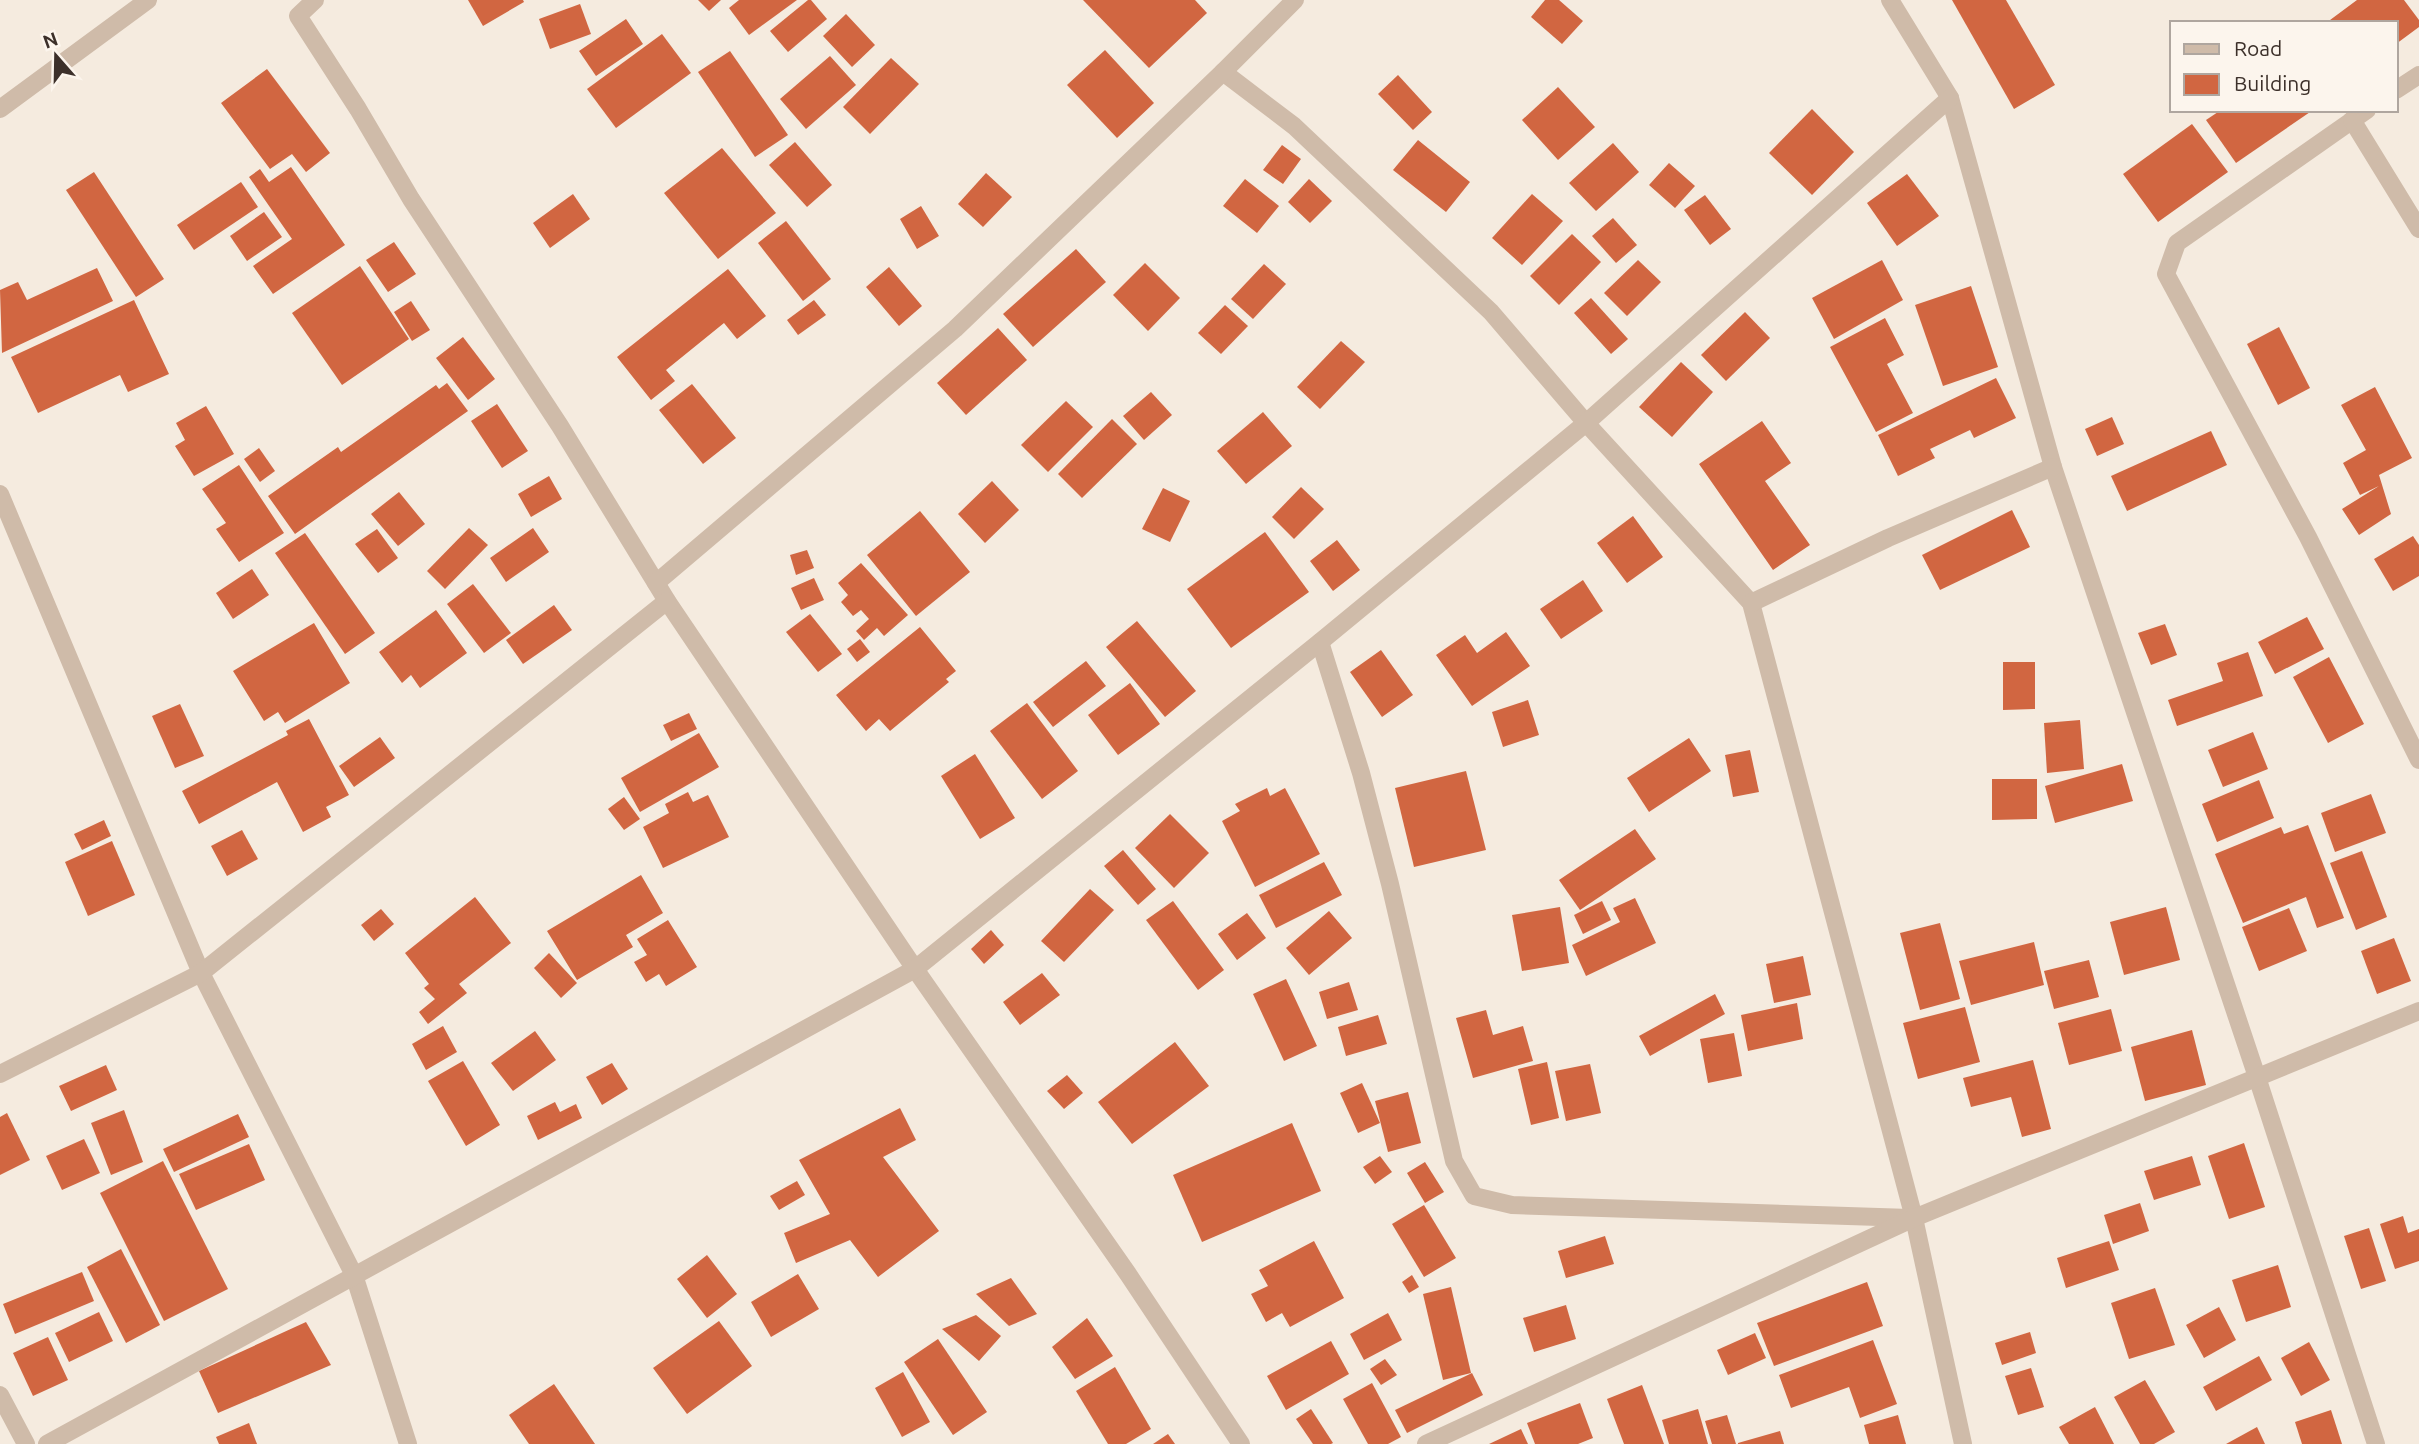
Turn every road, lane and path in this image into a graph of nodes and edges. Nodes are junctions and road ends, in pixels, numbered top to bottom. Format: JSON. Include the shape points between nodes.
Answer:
{"nodes":[{"id":1,"x":148,"y":0,"type":"edge"},
{"id":2,"x":288,"y":0,"type":"edge"},
{"id":3,"x":315,"y":0,"type":"edge"},
{"id":4,"x":1295,"y":0,"type":"edge"},
{"id":5,"x":1889,"y":0,"type":"edge"},
{"id":6,"x":299,"y":16,"type":"junction"},
{"id":7,"x":1223,"y":72,"type":"junction"},
{"id":8,"x":2419,"y":75,"type":"edge"},
{"id":9,"x":2398,"y":89,"type":"edge"},
{"id":10,"x":1950,"y":98,"type":"junction"},
{"id":11,"x":0,"y":109,"type":"edge"},
{"id":12,"x":2360,"y":115,"type":"edge"},
{"id":13,"x":2419,"y":229,"type":"edge"},
{"id":14,"x":1586,"y":423,"type":"junction"},
{"id":15,"x":2053,"y":467,"type":"junction"},
{"id":16,"x":0,"y":494,"type":"edge"},
{"id":17,"x":656,"y":583,"type":"junction"},
{"id":18,"x":667,"y":601,"type":"junction"},
{"id":19,"x":1751,"y":603,"type":"junction"},
{"id":20,"x":1320,"y":642,"type":"junction"},
{"id":21,"x":2417,"y":752,"type":"edge"},
{"id":22,"x":915,"y":969,"type":"junction"},
{"id":23,"x":201,"y":973,"type":"junction"},
{"id":24,"x":2419,"y":1011,"type":"edge"},
{"id":25,"x":0,"y":1074,"type":"edge"},
{"id":26,"x":2257,"y":1077,"type":"junction"},
{"id":27,"x":1914,"y":1218,"type":"junction"},
{"id":28,"x":354,"y":1275,"type":"junction"},
{"id":29,"x":0,"y":1395,"type":"edge"},
{"id":30,"x":26,"y":1444,"type":"edge"},
{"id":31,"x":47,"y":1444,"type":"edge"},
{"id":32,"x":408,"y":1444,"type":"edge"},
{"id":33,"x":1241,"y":1444,"type":"edge"},
{"id":34,"x":1426,"y":1444,"type":"edge"},
{"id":35,"x":1963,"y":1444,"type":"edge"},
{"id":36,"x":2376,"y":1444,"type":"edge"}],
"edges":[{"from":1,"to":11,"type":"street"},
{"from":2,"to":6,"type":"street"},
{"from":3,"to":6,"type":"street"},
{"from":4,"to":7,"type":"street"},
{"from":5,"to":10,"type":"street"},
{"from":6,"to":17,"type":"street"},
{"from":7,"to":14,"type":"street","via":[[1294,126],[1491,313]]},
{"from":7,"to":17,"type":"street","via":[[955,329]]},
{"from":8,"to":9,"type":"street"},
{"from":10,"to":14,"type":"street"},
{"from":10,"to":15,"type":"street"},
{"from":12,"to":13,"type":"street"},
{"from":12,"to":21,"type":"street","via":[[2176,243],[2166,274]]},
{"from":14,"to":19,"type":"street"},
{"from":14,"to":20,"type":"street"},
{"from":15,"to":19,"type":"street"},
{"from":15,"to":26,"type":"street"},
{"from":16,"to":23,"type":"street"},
{"from":17,"to":18,"type":"street"},
{"from":18,"to":22,"type":"street"},
{"from":18,"to":23,"type":"street"},
{"from":19,"to":27,"type":"street"},
{"from":20,"to":22,"type":"street"},
{"from":20,"to":27,"type":"street","via":[[1387,872],[1454,1161],[1474,1196],[1512,1205]]},
{"from":22,"to":28,"type":"street"},
{"from":22,"to":33,"type":"street"},
{"from":23,"to":25,"type":"street"},
{"from":23,"to":28,"type":"street"},
{"from":24,"to":26,"type":"street"},
{"from":26,"to":27,"type":"street"},
{"from":26,"to":36,"type":"street"},
{"from":27,"to":34,"type":"street"},
{"from":27,"to":35,"type":"street"},
{"from":28,"to":31,"type":"street"},
{"from":28,"to":32,"type":"street"},
{"from":29,"to":30,"type":"street"}]}
